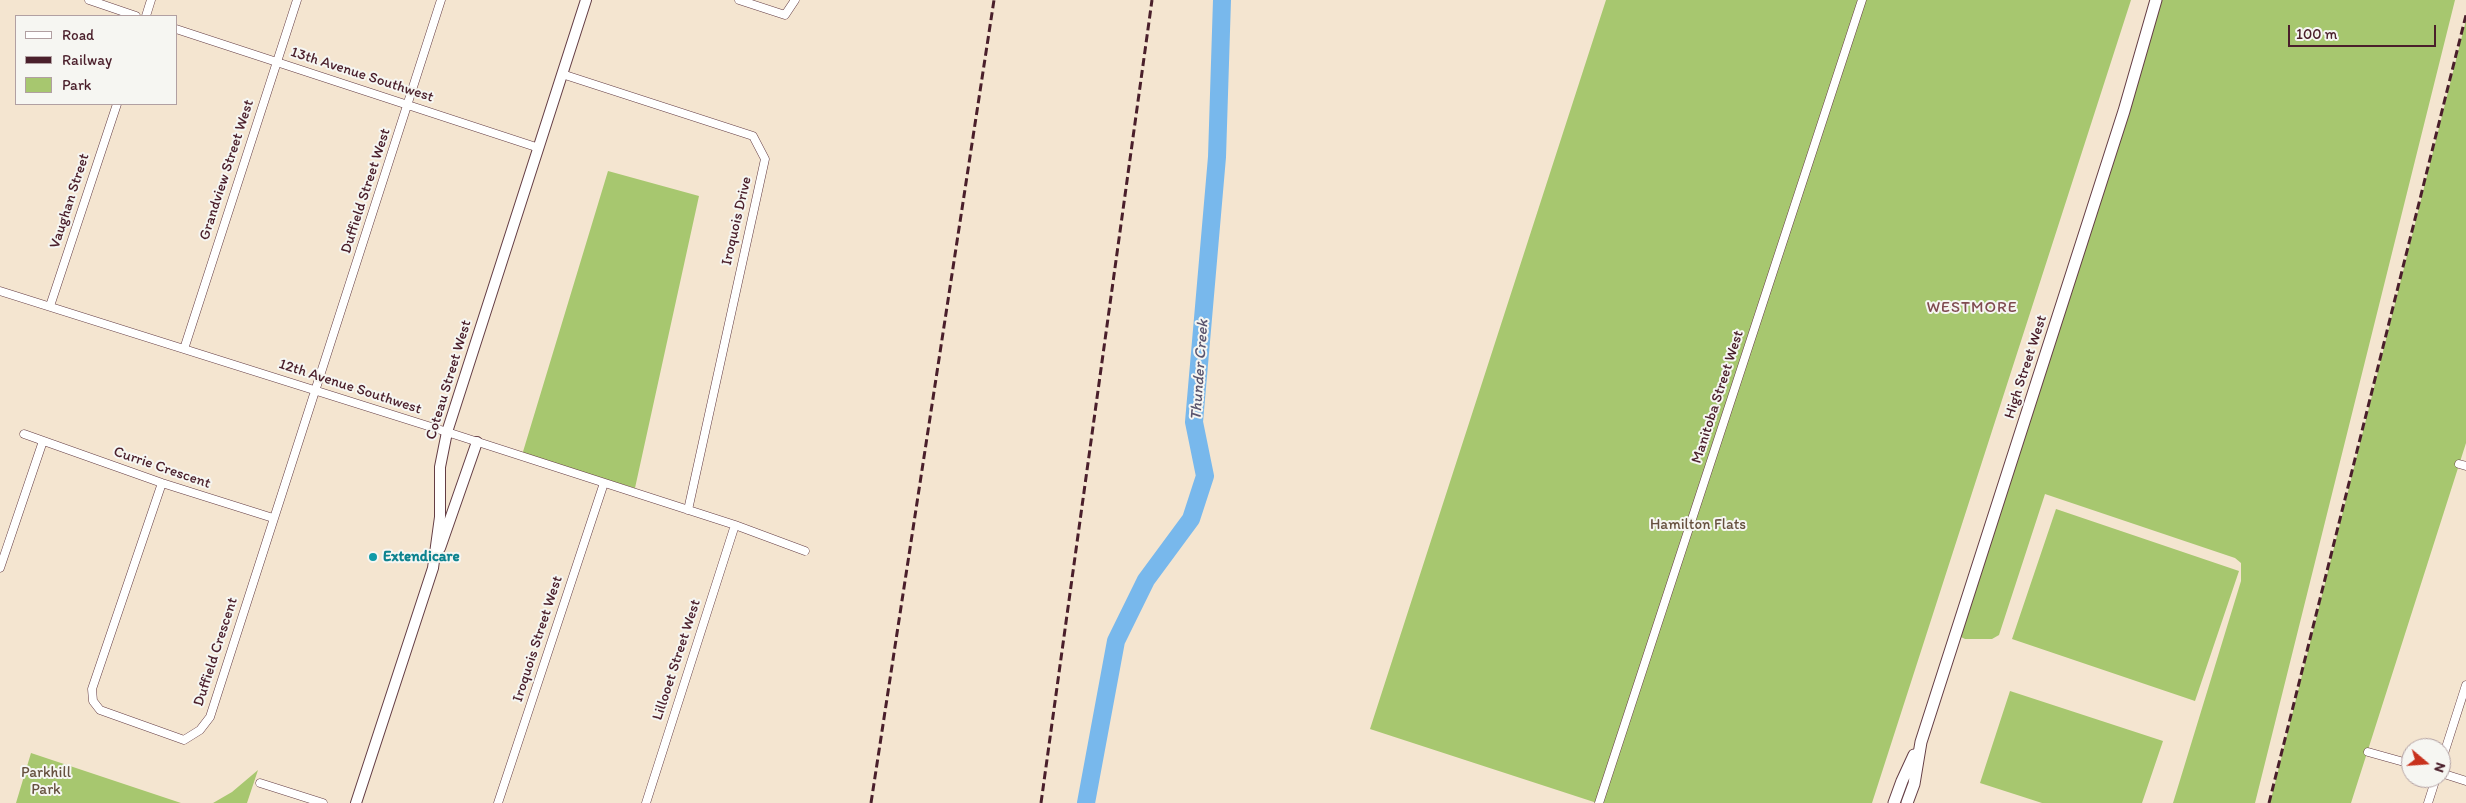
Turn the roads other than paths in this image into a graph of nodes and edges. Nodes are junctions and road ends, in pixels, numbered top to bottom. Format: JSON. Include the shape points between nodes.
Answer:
{"nodes":[{"id":1,"x":90,"y":0,"type":"edge"},
{"id":2,"x":151,"y":0,"type":"edge"},
{"id":3,"x":297,"y":0,"type":"edge"},
{"id":4,"x":441,"y":0,"type":"edge"},
{"id":5,"x":586,"y":0,"type":"edge"},
{"id":6,"x":739,"y":0,"type":"edge"},
{"id":7,"x":795,"y":0,"type":"edge"},
{"id":8,"x":1862,"y":0,"type":"edge"},
{"id":9,"x":2156,"y":0,"type":"edge"},
{"id":10,"x":133,"y":15,"type":"edge"},
{"id":11,"x":146,"y":15,"type":"edge"},
{"id":12,"x":178,"y":31,"type":"edge"},
{"id":13,"x":277,"y":62,"type":"junction"},
{"id":14,"x":562,"y":74,"type":"junction"},
{"id":15,"x":117,"y":105,"type":"edge"},
{"id":16,"x":408,"y":105,"type":"junction"},
{"id":17,"x":539,"y":148,"type":"junction"},
{"id":18,"x":0,"y":291,"type":"edge"},
{"id":19,"x":50,"y":306,"type":"junction"},
{"id":20,"x":184,"y":349,"type":"junction"},
{"id":21,"x":316,"y":390,"type":"junction"},
{"id":22,"x":447,"y":432,"type":"junction"},
{"id":23,"x":24,"y":434,"type":"dead end"},
{"id":24,"x":43,"y":441,"type":"junction"},
{"id":25,"x":477,"y":442,"type":"junction"},
{"id":26,"x":162,"y":483,"type":"junction"},
{"id":27,"x":604,"y":483,"type":"junction"},
{"id":28,"x":688,"y":510,"type":"junction"},
{"id":29,"x":273,"y":518,"type":"junction"},
{"id":30,"x":735,"y":525,"type":"junction"},
{"id":31,"x":805,"y":551,"type":"dead end"},
{"id":32,"x":0,"y":568,"type":"edge"},
{"id":33,"x":433,"y":568,"type":"junction"},
{"id":34,"x":2466,"y":685,"type":"edge"},
{"id":35,"x":2449,"y":738,"type":"edge"},
{"id":36,"x":1921,"y":742,"type":"junction"},
{"id":37,"x":2368,"y":752,"type":"dead end"},
{"id":38,"x":2401,"y":761,"type":"edge"},
{"id":39,"x":2451,"y":776,"type":"edge"},
{"id":40,"x":2466,"y":781,"type":"edge"},
{"id":41,"x":260,"y":783,"type":"dead end"},
{"id":42,"x":2433,"y":788,"type":"edge"},
{"id":43,"x":323,"y":803,"type":"edge"},
{"id":44,"x":356,"y":803,"type":"edge"},
{"id":45,"x":498,"y":803,"type":"edge"},
{"id":46,"x":646,"y":803,"type":"edge"},
{"id":47,"x":1599,"y":803,"type":"edge"},
{"id":48,"x":1894,"y":803,"type":"edge"},
{"id":49,"x":1907,"y":803,"type":"edge"},
{"id":50,"x":2428,"y":803,"type":"edge"}],
"edges":[{"from":1,"to":10,"type":"street"},
{"from":2,"to":11,"type":"street"},
{"from":3,"to":13,"type":"street","name":"Grandview Street West"},
{"from":4,"to":16,"type":"street","name":"Duffield Street West"},
{"from":5,"to":14,"type":"street","name":"Coteau Street West"},
{"from":6,"to":7,"type":"street","via":[[785,15]]},
{"from":8,"to":47,"type":"street","name":"Manitoba Street West"},
{"from":9,"to":36,"type":"main road","name":"High Street West","via":[[2124,111]]},
{"from":12,"to":13,"type":"street","name":"13th Avenue Southwest"},
{"from":13,"to":16,"type":"street","name":"13th Avenue Southwest"},
{"from":13,"to":20,"type":"street","name":"Grandview Street West"},
{"from":14,"to":17,"type":"street","name":"Coteau Street West"},
{"from":14,"to":28,"type":"street","name":"Iroquois Drive","via":[[753,136],[765,159]]},
{"from":15,"to":19,"type":"street","name":"Vaughan Street"},
{"from":16,"to":17,"type":"street","name":"13th Avenue Southwest"},
{"from":16,"to":21,"type":"street","name":"Duffield Street West"},
{"from":17,"to":22,"type":"street","name":"Coteau Street West"},
{"from":18,"to":19,"type":"street","name":"12th Avenue Southwest"},
{"from":19,"to":20,"type":"street","name":"12th Avenue Southwest"},
{"from":20,"to":21,"type":"street","name":"12th Avenue Southwest"},
{"from":21,"to":22,"type":"street","name":"12th Avenue Southwest"},
{"from":21,"to":29,"type":"street","name":"Duffield Crescent"},
{"from":22,"to":25,"type":"street","name":"12th Avenue Southwest"},
{"from":22,"to":33,"type":"street","name":"Coteau Street West","via":[[440,467],[440,517]]},
{"from":23,"to":24,"type":"street","name":"Currie Crescent"},
{"from":24,"to":26,"type":"street","name":"Currie Crescent"},
{"from":24,"to":32,"type":"street"},
{"from":25,"to":27,"type":"street","name":"12th Avenue Southwest"},
{"from":25,"to":33,"type":"street"},
{"from":26,"to":29,"type":"street","name":"Currie Crescent"},
{"from":26,"to":29,"type":"street","name":"Duffield Crescent","via":[[92,689],[92,701],[100,710],[184,740],[200,730],[210,718]]},
{"from":27,"to":28,"type":"street","name":"12th Avenue Southwest"},
{"from":27,"to":45,"type":"street","name":"Iroquois Street West"},
{"from":28,"to":30,"type":"street","name":"12th Avenue Southwest"},
{"from":30,"to":31,"type":"street","name":"12th Avenue Southwest"},
{"from":30,"to":46,"type":"street","name":"Lillooet Street West"},
{"from":33,"to":44,"type":"street","name":"Coteau Street West"},
{"from":34,"to":35,"type":"street"},
{"from":36,"to":48,"type":"main road","name":"High Street West"},
{"from":36,"to":49,"type":"main road","name":"High Street West","via":[[1914,784]]},
{"from":37,"to":38,"type":"street"},
{"from":39,"to":40,"type":"street"},
{"from":41,"to":43,"type":"street"},
{"from":42,"to":50,"type":"street"}]}
